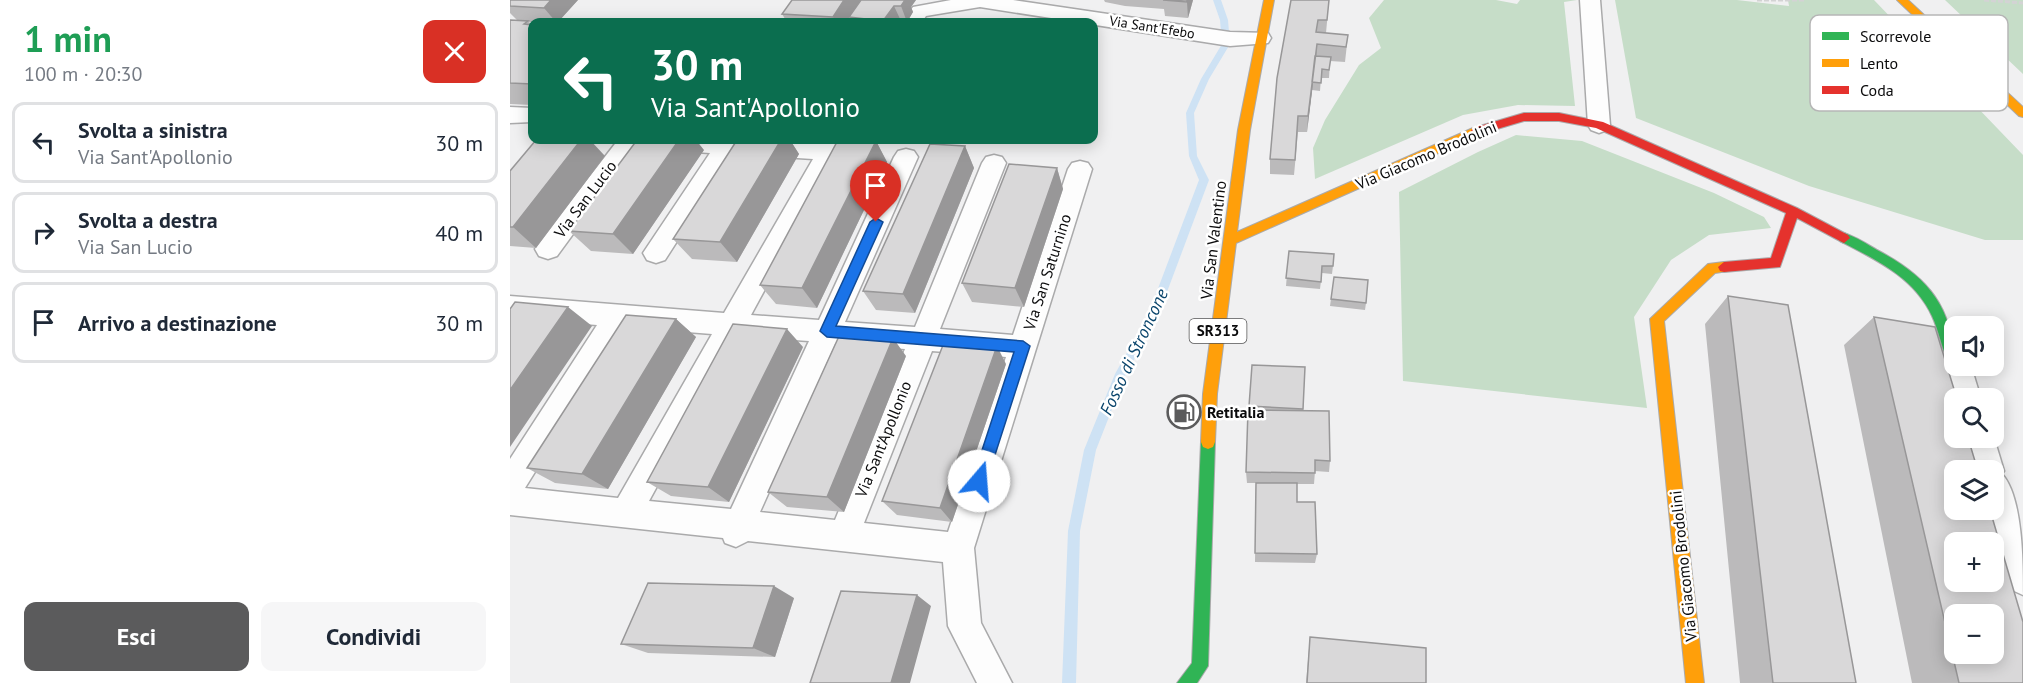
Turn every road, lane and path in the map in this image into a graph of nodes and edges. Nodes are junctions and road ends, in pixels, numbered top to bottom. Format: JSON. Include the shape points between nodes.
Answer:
{"nodes":[{"id":1,"x":1269,"y":0,"type":"edge"},
{"id":2,"x":1590,"y":0,"type":"edge"},
{"id":3,"x":1757,"y":0,"type":"edge"},
{"id":4,"x":1805,"y":0,"type":"edge"},
{"id":5,"x":1902,"y":0,"type":"edge"},
{"id":6,"x":1984,"y":0,"type":"edge"},
{"id":7,"x":975,"y":1,"type":"edge"},
{"id":8,"x":2023,"y":3,"type":"edge"},
{"id":9,"x":1918,"y":15,"type":"edge"},
{"id":10,"x":915,"y":18,"type":"edge"},
{"id":11,"x":1090,"y":18,"type":"edge"},
{"id":12,"x":1098,"y":19,"type":"edge"},
{"id":13,"x":1261,"y":38,"type":"junction"},
{"id":14,"x":2008,"y":99,"type":"edge"},
{"id":15,"x":2023,"y":113,"type":"edge"},
{"id":16,"x":510,"y":115,"type":"edge"},
{"id":17,"x":528,"y":115,"type":"edge"},
{"id":18,"x":1599,"y":125,"type":"junction"},
{"id":19,"x":627,"y":144,"type":"edge"},
{"id":20,"x":695,"y":144,"type":"edge"},
{"id":21,"x":727,"y":146,"type":"junction"},
{"id":22,"x":831,"y":146,"type":"edge"},
{"id":23,"x":906,"y":157,"type":"dead end"},
{"id":24,"x":994,"y":163,"type":"dead end"},
{"id":25,"x":1080,"y":169,"type":"dead end"},
{"id":26,"x":1793,"y":212,"type":"junction"},
{"id":27,"x":1230,"y":240,"type":"junction"},
{"id":28,"x":548,"y":249,"type":"dead end"},
{"id":29,"x":656,"y":253,"type":"dead end"},
{"id":30,"x":510,"y":307,"type":"edge"},
{"id":31,"x":618,"y":315,"type":"junction"},
{"id":32,"x":730,"y":324,"type":"junction"},
{"id":33,"x":1944,"y":328,"type":"edge"},
{"id":34,"x":827,"y":331,"type":"junction"},
{"id":35,"x":924,"y":339,"type":"junction"},
{"id":36,"x":1023,"y":346,"type":"junction"},
{"id":37,"x":510,"y":485,"type":"edge"},
{"id":38,"x":510,"y":501,"type":"edge"},
{"id":39,"x":625,"y":514,"type":"junction"},
{"id":40,"x":2004,"y":517,"type":"edge"},
{"id":41,"x":737,"y":529,"type":"junction"},
{"id":42,"x":843,"y":538,"type":"junction"},
{"id":43,"x":958,"y":548,"type":"junction"},
{"id":44,"x":2023,"y":579,"type":"edge"},
{"id":45,"x":1200,"y":666,"type":"junction"},
{"id":46,"x":995,"y":683,"type":"edge"},
{"id":47,"x":1186,"y":683,"type":"edge"},
{"id":48,"x":1206,"y":683,"type":"edge"},
{"id":49,"x":1695,"y":683,"type":"edge"}],
"edges":[{"from":1,"to":13,"type":"street","name":"Via San Valentino","number":"SR313"},
{"from":2,"to":18,"type":"street"},
{"from":3,"to":4,"type":"path"},
{"from":5,"to":9,"type":"street"},
{"from":6,"to":8,"type":"path"},
{"from":7,"to":10,"type":"street","via":[[920,11]]},
{"from":7,"to":11,"type":"street","name":"Via Sant'Efebo"},
{"from":12,"to":13,"type":"street","name":"Via Sant'Efebo","via":[[1230,39]]},
{"from":13,"to":27,"type":"street","name":"Via San Valentino","number":"SR313"},
{"from":14,"to":15,"type":"street"},
{"from":16,"to":17,"type":"street"},
{"from":18,"to":26,"type":"street","name":"Via Giacomo Brodolini"},
{"from":18,"to":27,"type":"street","name":"Via Giacomo Brodolini","via":[[1558,117],[1524,117],[1488,126]]},
{"from":19,"to":28,"type":"street","name":"Via San Lucio"},
{"from":20,"to":21,"type":"street","name":"Via San Lucio"},
{"from":21,"to":22,"type":"street","name":"Via San Lucio"},
{"from":21,"to":29,"type":"street"},
{"from":22,"to":32,"type":"street","name":"Via San Lucio"},
{"from":23,"to":34,"type":"street"},
{"from":24,"to":35,"type":"street","name":"Via Sant'Apollonio"},
{"from":25,"to":36,"type":"street","name":"Via San Saturnino"},
{"from":26,"to":33,"type":"street","name":"Via Giacomo Brodolini","via":[[1881,257],[1921,286]]},
{"from":26,"to":49,"type":"street","name":"Via Giacomo Brodolini","via":[[1776,263],[1712,268],[1657,320]]},
{"from":27,"to":45,"type":"street","name":"Via San Valentino","number":"SR313","via":[[1210,394]]},
{"from":30,"to":31,"type":"street"},
{"from":31,"to":32,"type":"street"},
{"from":31,"to":37,"type":"street"},
{"from":32,"to":34,"type":"street"},
{"from":32,"to":39,"type":"street","name":"Via San Lucio"},
{"from":34,"to":35,"type":"street"},
{"from":34,"to":41,"type":"street"},
{"from":35,"to":36,"type":"street"},
{"from":35,"to":42,"type":"street","name":"Via Sant'Apollonio"},
{"from":36,"to":43,"type":"street","name":"Via San Saturnino"},
{"from":38,"to":39,"type":"street"},
{"from":39,"to":41,"type":"street"},
{"from":40,"to":44,"type":"street"},
{"from":41,"to":42,"type":"street"},
{"from":42,"to":43,"type":"street"},
{"from":43,"to":46,"type":"street","name":"Via San Saturnino","via":[[965,626]]},
{"from":45,"to":47,"type":"street"},
{"from":45,"to":48,"type":"street"}]}
